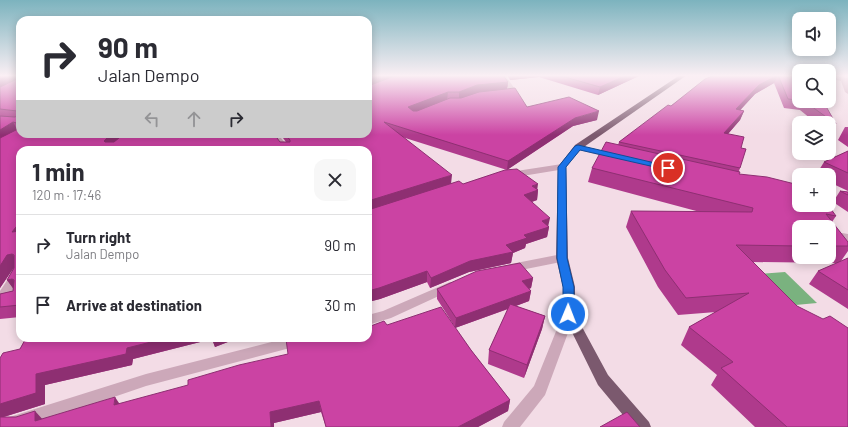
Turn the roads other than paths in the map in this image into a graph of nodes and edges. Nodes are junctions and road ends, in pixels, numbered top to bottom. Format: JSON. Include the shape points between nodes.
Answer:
{"nodes":[{"id":1,"x":655,"y":95,"type":"edge"},
{"id":2,"x":277,"y":138,"type":"edge"},
{"id":3,"x":284,"y":146,"type":"edge"},
{"id":4,"x":578,"y":148,"type":"junction"},
{"id":5,"x":626,"y":159,"type":"edge"},
{"id":6,"x":562,"y":167,"type":"junction"},
{"id":7,"x":502,"y":176,"type":"edge"},
{"id":8,"x":836,"y":228,"type":"edge"},
{"id":9,"x":846,"y":240,"type":"edge"},
{"id":10,"x":562,"y":258,"type":"junction"},
{"id":11,"x":503,"y":270,"type":"edge"},
{"id":12,"x":16,"y":276,"type":"edge"},
{"id":13,"x":459,"y":282,"type":"edge"},
{"id":14,"x":16,"y":297,"type":"edge"},
{"id":15,"x":0,"y":300,"type":"edge"},
{"id":16,"x":568,"y":314,"type":"junction"},
{"id":17,"x":372,"y":319,"type":"edge"},
{"id":18,"x":293,"y":342,"type":"edge"},
{"id":19,"x":3,"y":427,"type":"edge"},
{"id":20,"x":510,"y":427,"type":"edge"},
{"id":21,"x":643,"y":427,"type":"edge"}],
"edges":[{"from":1,"to":4,"type":"main road"},
{"from":2,"to":3,"type":"street"},
{"from":4,"to":5,"type":"street"},
{"from":4,"to":6,"type":"main road"},
{"from":6,"to":7,"type":"street"},
{"from":6,"to":10,"type":"main road"},
{"from":8,"to":9,"type":"street"},
{"from":10,"to":11,"type":"street"},
{"from":10,"to":16,"type":"main road","via":[[569,287]]},
{"from":12,"to":15,"type":"street"},
{"from":13,"to":17,"type":"street"},
{"from":14,"to":15,"type":"street"},
{"from":16,"to":20,"type":"street","via":[[540,390]]},
{"from":16,"to":21,"type":"main road","via":[[602,380]]},
{"from":18,"to":19,"type":"street","via":[[146,380]]}]}
